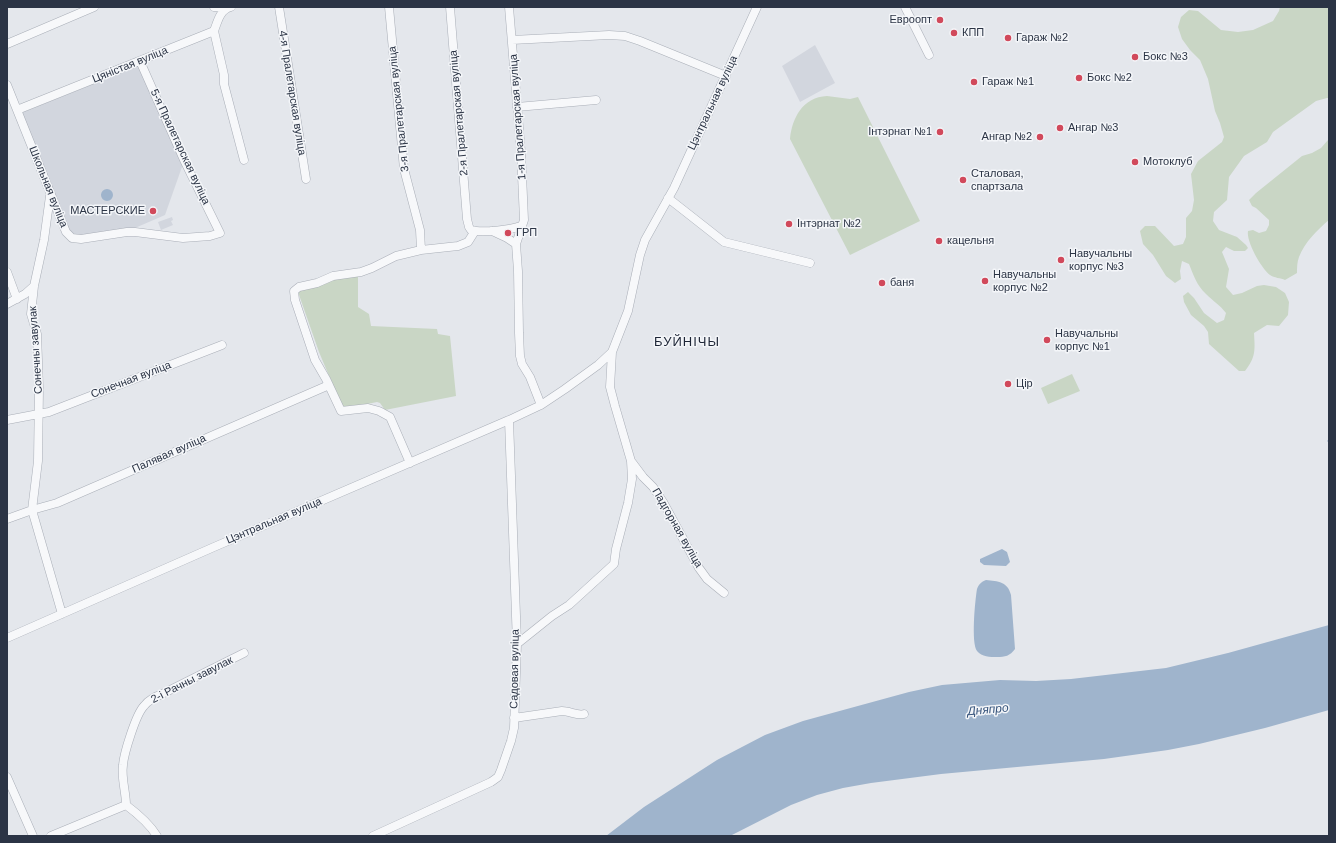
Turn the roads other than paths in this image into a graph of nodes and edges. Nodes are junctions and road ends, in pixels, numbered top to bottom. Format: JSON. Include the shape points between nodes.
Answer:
{"nodes":[{"id":1,"x":94,"y":7,"type":"edge"},
{"id":2,"x":214,"y":7,"type":"edge"},
{"id":3,"x":279,"y":7,"type":"edge"},
{"id":4,"x":389,"y":7,"type":"edge"},
{"id":5,"x":450,"y":7,"type":"edge"},
{"id":6,"x":509,"y":7,"type":"edge"},
{"id":7,"x":757,"y":7,"type":"edge"},
{"id":8,"x":905,"y":7,"type":"edge"},
{"id":9,"x":229,"y":8,"type":"edge"},
{"id":10,"x":214,"y":30,"type":"junction"},
{"id":11,"x":512,"y":40,"type":"junction"},
{"id":12,"x":7,"y":44,"type":"edge"},
{"id":13,"x":929,"y":55,"type":"dead end"},
{"id":14,"x":140,"y":61,"type":"junction"},
{"id":15,"x":726,"y":76,"type":"junction"},
{"id":16,"x":7,"y":86,"type":"edge"},
{"id":17,"x":596,"y":100,"type":"dead end"},
{"id":18,"x":517,"y":107,"type":"junction"},
{"id":19,"x":17,"y":110,"type":"junction"},
{"id":20,"x":244,"y":160,"type":"dead end"},
{"id":21,"x":306,"y":179,"type":"dead end"},
{"id":22,"x":50,"y":194,"type":"junction"},
{"id":23,"x":668,"y":198,"type":"junction"},
{"id":24,"x":521,"y":226,"type":"junction"},
{"id":25,"x":475,"y":231,"type":"junction"},
{"id":26,"x":489,"y":231,"type":"junction"},
{"id":27,"x":220,"y":233,"type":"joint"},
{"id":28,"x":516,"y":244,"type":"junction"},
{"id":29,"x":421,"y":250,"type":"junction"},
{"id":30,"x":810,"y":263,"type":"dead end"},
{"id":31,"x":7,"y":272,"type":"edge"},
{"id":32,"x":34,"y":286,"type":"junction"},
{"id":33,"x":17,"y":299,"type":"junction"},
{"id":34,"x":7,"y":304,"type":"edge"},
{"id":35,"x":222,"y":345,"type":"dead end"},
{"id":36,"x":612,"y":352,"type":"junction"},
{"id":37,"x":329,"y":385,"type":"junction"},
{"id":38,"x":541,"y":405,"type":"junction"},
{"id":39,"x":39,"y":413,"type":"junction"},
{"id":40,"x":7,"y":420,"type":"edge"},
{"id":41,"x":509,"y":420,"type":"junction"},
{"id":42,"x":632,"y":461,"type":"junction"},
{"id":43,"x":410,"y":463,"type":"junction"},
{"id":44,"x":32,"y":510,"type":"junction"},
{"id":45,"x":7,"y":519,"type":"edge"},
{"id":46,"x":724,"y":593,"type":"dead end"},
{"id":47,"x":62,"y":614,"type":"junction"},
{"id":48,"x":7,"y":638,"type":"edge"},
{"id":49,"x":517,"y":644,"type":"junction"},
{"id":50,"x":244,"y":653,"type":"dead end"},
{"id":51,"x":584,"y":714,"type":"dead end"},
{"id":52,"x":514,"y":718,"type":"junction"},
{"id":53,"x":7,"y":777,"type":"edge"},
{"id":54,"x":126,"y":805,"type":"junction"},
{"id":55,"x":33,"y":836,"type":"edge"},
{"id":56,"x":51,"y":836,"type":"edge"},
{"id":57,"x":157,"y":836,"type":"edge"},
{"id":58,"x":373,"y":836,"type":"edge"}],
"edges":[{"from":1,"to":12,"type":"street"},
{"from":2,"to":9,"type":"street"},
{"from":3,"to":21,"type":"street","name":"4-я Пралетарская вуліца"},
{"from":4,"to":29,"type":"street","name":"3-я Пралетарская вуліца","via":[[404,170],[416,210]]},
{"from":5,"to":25,"type":"street","name":"2-я Пралетарская вуліца","via":[[467,220],[471,230]]},
{"from":6,"to":11,"type":"street","name":"1-я Пралетарская вуліца"},
{"from":7,"to":15,"type":"street","name":"Цэнтральная вуліца"},
{"from":8,"to":13,"type":"street"},
{"from":9,"to":10,"type":"street","via":[[219,16]]},
{"from":10,"to":14,"type":"street","name":"Цяністая вуліца"},
{"from":10,"to":20,"type":"street","via":[[224,84]]},
{"from":11,"to":15,"type":"street","via":[[625,36]]},
{"from":11,"to":18,"type":"street","name":"1-я Пралетарская вуліца"},
{"from":14,"to":19,"type":"street","name":"Цяністая вуліца"},
{"from":14,"to":27,"type":"street","name":"5-я Пралетарская вуліца"},
{"from":15,"to":23,"type":"street","name":"Цэнтральная вуліца"},
{"from":16,"to":19,"type":"street","name":"Школьная вуліца"},
{"from":17,"to":18,"type":"street"},
{"from":18,"to":24,"type":"street","name":"1-я Пралетарская вуліца","via":[[524,220]]},
{"from":19,"to":22,"type":"street","name":"Школьная вуліца"},
{"from":22,"to":27,"type":"street","name":"Школьная вуліца","via":[[66,232],[76,239],[127,232],[183,238]]},
{"from":22,"to":32,"type":"street","name":"Сонечны завулак"},
{"from":23,"to":30,"type":"street","via":[[724,242]]},
{"from":23,"to":36,"type":"street","name":"Цэнтральная вуліца","via":[[645,240],[628,311]]},
{"from":24,"to":26,"type":"street"},
{"from":24,"to":28,"type":"street"},
{"from":25,"to":26,"type":"street"},
{"from":25,"to":29,"type":"street","via":[[468,242],[458,246]]},
{"from":26,"to":28,"type":"street"},
{"from":28,"to":38,"type":"street","via":[[520,356]]},
{"from":29,"to":37,"type":"street","via":[[396,256],[361,272],[333,276],[294,291],[315,360]]},
{"from":31,"to":33,"type":"street"},
{"from":32,"to":33,"type":"street"},
{"from":32,"to":39,"type":"street","name":"Сонечны завулак","via":[[31,314],[37,334]]},
{"from":33,"to":34,"type":"street"},
{"from":35,"to":39,"type":"street","name":"Сонечная вуліца","via":[[55,410]]},
{"from":36,"to":38,"type":"street","name":"Цэнтральная вуліца","via":[[586,375]]},
{"from":36,"to":42,"type":"street","name":"Падгорная вуліца","via":[[610,387]]},
{"from":37,"to":43,"type":"street","via":[[341,411],[368,408],[390,417]]},
{"from":37,"to":44,"type":"street","name":"Палявая вуліца","via":[[57,503]]},
{"from":38,"to":41,"type":"street","name":"Цэнтральная вуліца"},
{"from":39,"to":40,"type":"street","name":"Сонечная вуліца"},
{"from":39,"to":44,"type":"street","name":"Сонечны завулак","via":[[38,461]]},
{"from":41,"to":43,"type":"street","name":"Цэнтральная вуліца"},
{"from":41,"to":49,"type":"street","name":"Садовая вуліца"},
{"from":42,"to":46,"type":"street","name":"Падгорная вуліца","via":[[663,502],[707,580]]},
{"from":42,"to":49,"type":"street","name":"Падгорная вуліца","via":[[628,503],[614,564],[569,605]]},
{"from":43,"to":47,"type":"street","name":"Цэнтральная вуліца"},
{"from":44,"to":45,"type":"street","name":"Палявая вуліца"},
{"from":44,"to":47,"type":"street"},
{"from":47,"to":48,"type":"street","name":"Цэнтральная вуліца"},
{"from":49,"to":52,"type":"street","name":"Садовая вуліца"},
{"from":50,"to":54,"type":"street","name":"2-і Рачны завулак","via":[[143,706],[123,765]]},
{"from":51,"to":52,"type":"street","via":[[562,711]]},
{"from":52,"to":58,"type":"street","name":"Садовая вуліца","via":[[512,741],[501,770],[494,780]]},
{"from":53,"to":55,"type":"street"},
{"from":54,"to":56,"type":"street"},
{"from":54,"to":57,"type":"street","via":[[152,827]]}]}
